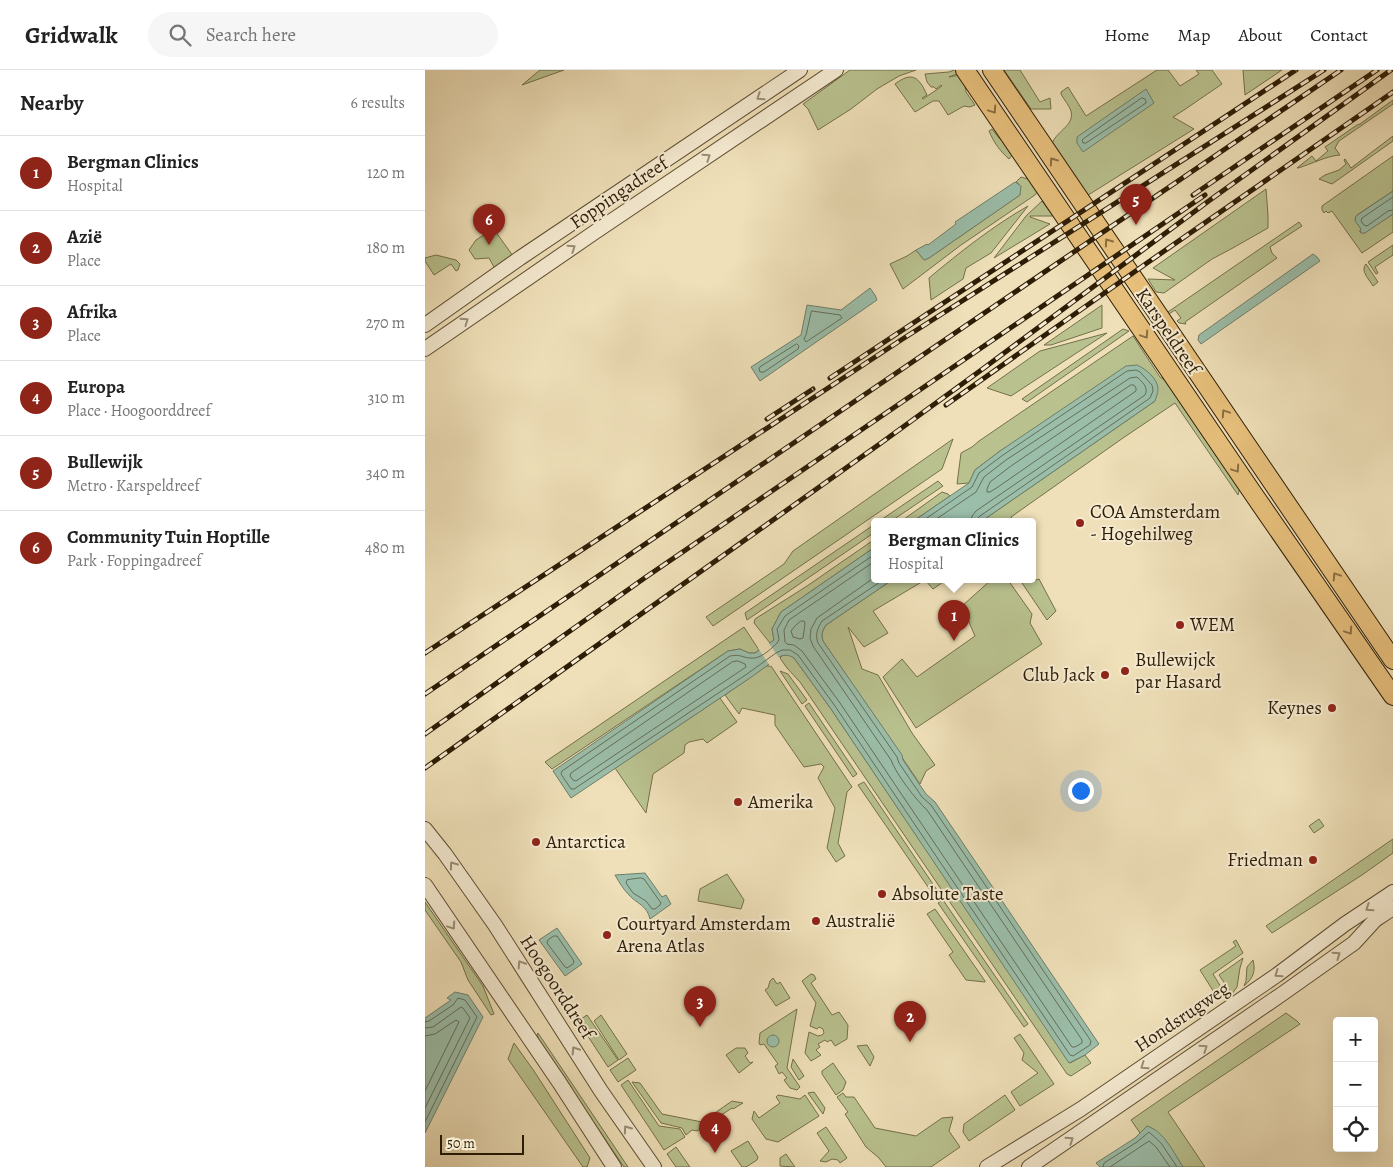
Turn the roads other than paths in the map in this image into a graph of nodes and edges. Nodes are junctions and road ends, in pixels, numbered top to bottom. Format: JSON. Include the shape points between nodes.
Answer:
{"nodes":[{"id":1,"x":801,"y":70,"type":"edge"},
{"id":2,"x":836,"y":70,"type":"edge"},
{"id":3,"x":965,"y":70,"type":"edge"},
{"id":4,"x":992,"y":70,"type":"edge"},
{"id":5,"x":425,"y":325,"type":"edge"},
{"id":6,"x":425,"y":349,"type":"edge"},
{"id":7,"x":1271,"y":480,"type":"junction"},
{"id":8,"x":1252,"y":492,"type":"junction"},
{"id":9,"x":1353,"y":602,"type":"junction"},
{"id":10,"x":1337,"y":614,"type":"junction"},
{"id":11,"x":1393,"y":660,"type":"edge"},
{"id":12,"x":1390,"y":689,"type":"edge"},
{"id":13,"x":425,"y":828,"type":"edge"},
{"id":14,"x":425,"y":885,"type":"edge"},
{"id":15,"x":1393,"y":892,"type":"edge"},
{"id":16,"x":1393,"y":908,"type":"edge"},
{"id":17,"x":613,"y":1167,"type":"edge"},
{"id":18,"x":654,"y":1167,"type":"edge"},
{"id":19,"x":987,"y":1167,"type":"edge"},
{"id":20,"x":1029,"y":1167,"type":"edge"}],
"edges":[{"from":1,"to":5,"type":"street","name":"Foppingadreef","one_way":true},
{"from":6,"to":2,"type":"street","name":"Foppingadreef","one_way":true},
{"from":3,"to":8,"type":"main road","name":"Karspeldreef","one_way":true},
{"from":7,"to":4,"type":"main road","name":"Karspeldreef","one_way":true},
{"from":7,"to":8,"type":"street"},
{"from":9,"to":7,"type":"main road","name":"Karspeldreef","one_way":true},
{"from":8,"to":10,"type":"main road","name":"Karspeldreef"},
{"from":9,"to":10,"type":"street"},
{"from":9,"to":11,"type":"main road","name":"Karspeldreef"},
{"from":10,"to":12,"type":"main road","name":"Karspeldreef","one_way":true},
{"from":18,"to":13,"type":"street","name":"Hoogoorddreef","one_way":true,"via":[[499,932]]},
{"from":14,"to":17,"type":"street","one_way":true},
{"from":15,"to":19,"type":"street","name":"Hondsrugweg","one_way":true,"via":[[1081,1109]]},
{"from":20,"to":16,"type":"street","name":"Hondsrugweg","one_way":true,"via":[[1283,994],[1353,943],[1375,920]]}]}
